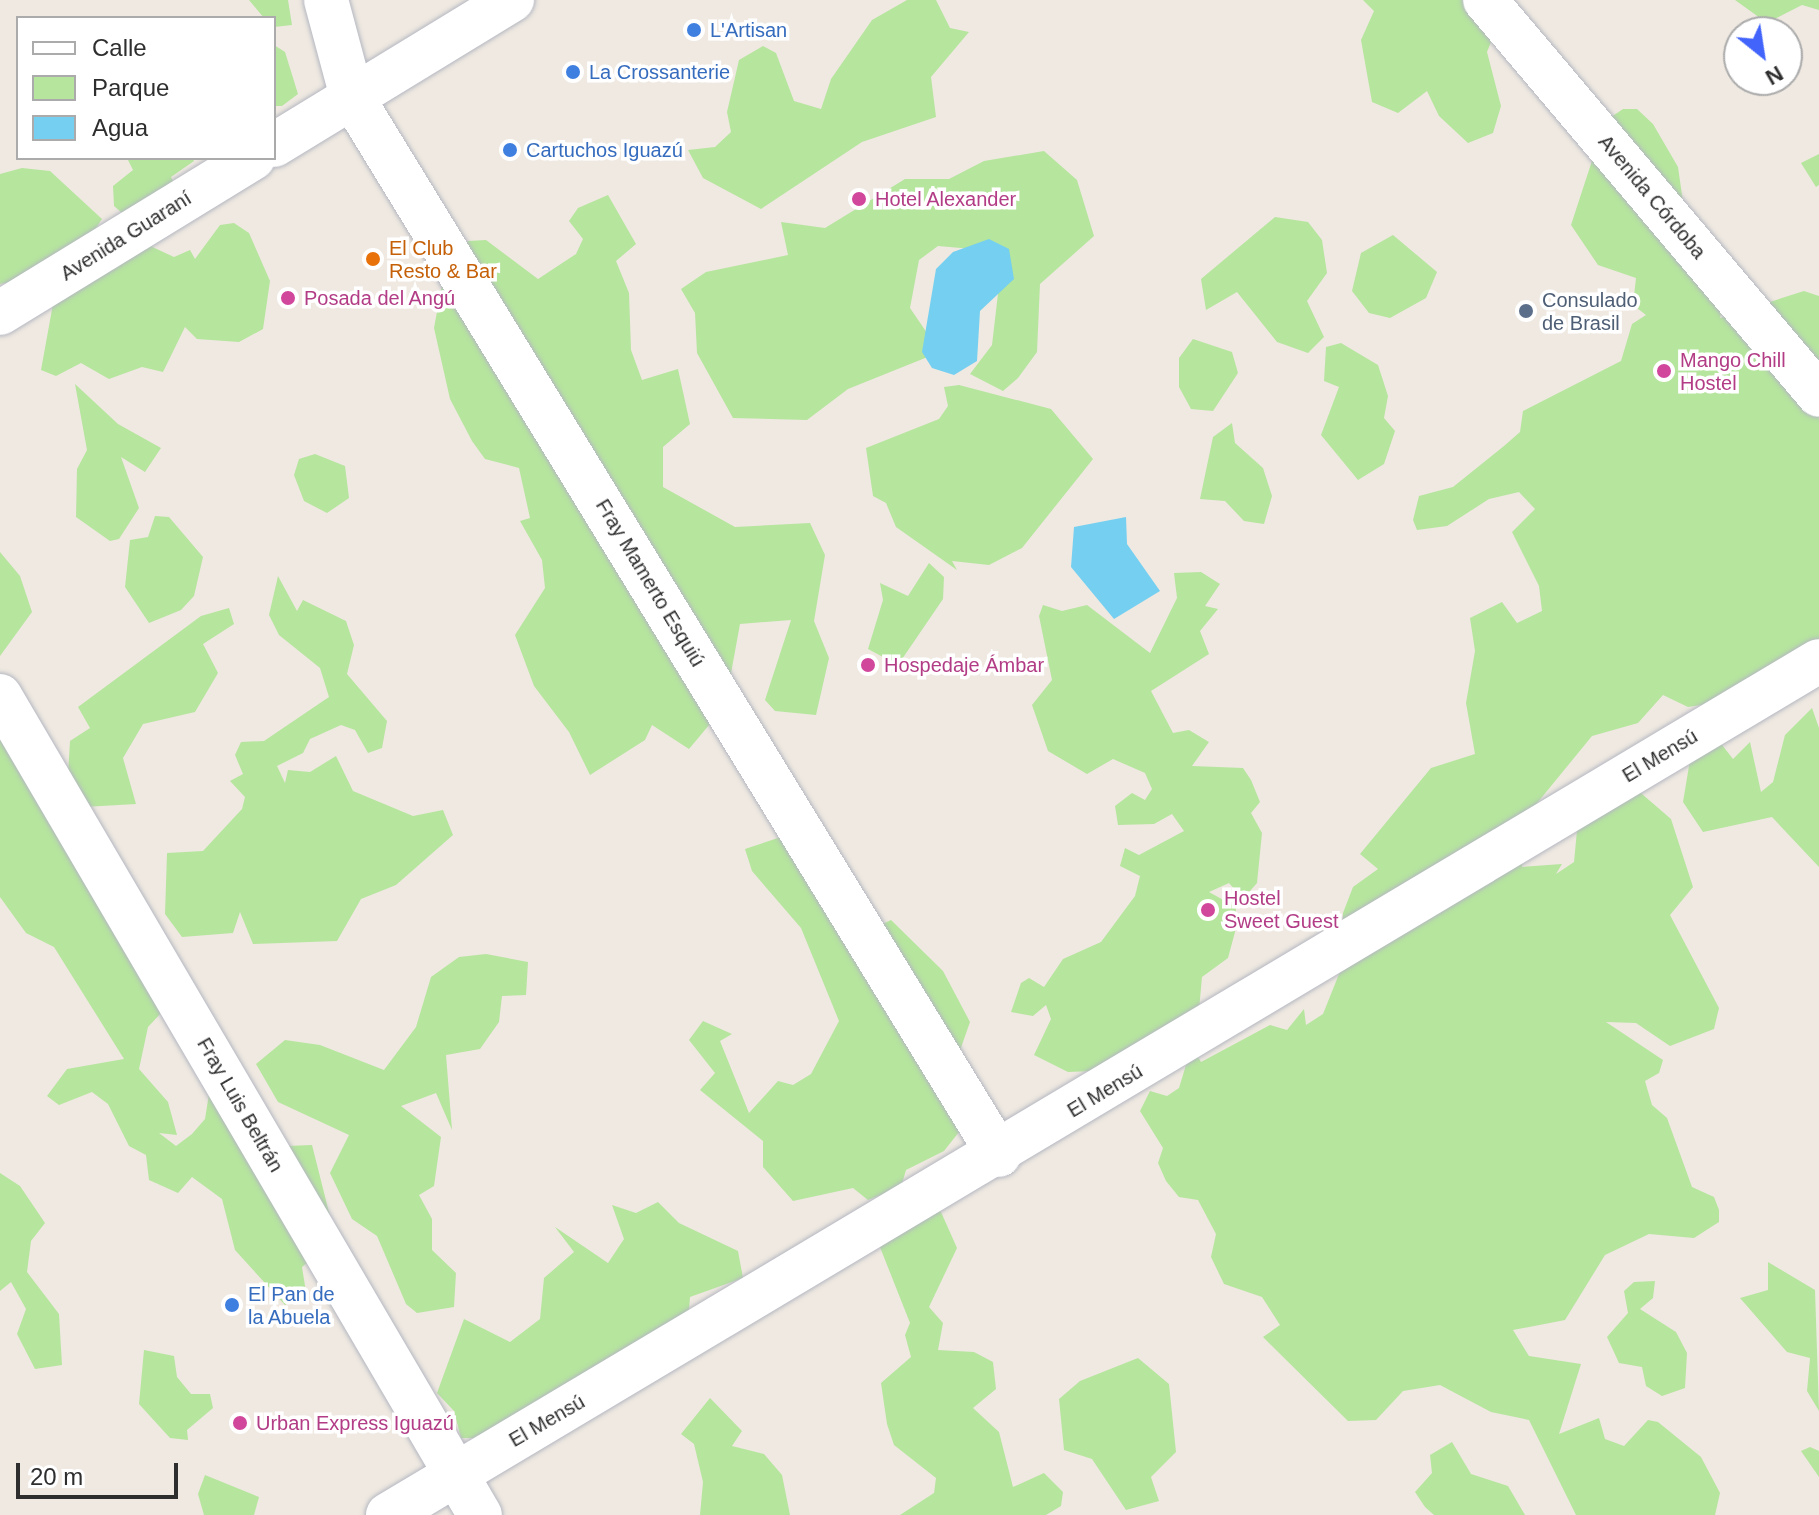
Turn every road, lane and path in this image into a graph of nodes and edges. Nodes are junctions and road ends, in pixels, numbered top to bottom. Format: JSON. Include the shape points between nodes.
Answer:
{"nodes":[{"id":1,"x":326,"y":0,"type":"edge"},
{"id":2,"x":512,"y":0,"type":"edge"},
{"id":3,"x":1485,"y":0,"type":"edge"},
{"id":4,"x":352,"y":97,"type":"junction"},
{"id":5,"x":276,"y":144,"type":"edge"},
{"id":6,"x":250,"y":160,"type":"edge"},
{"id":7,"x":0,"y":313,"type":"edge"},
{"id":8,"x":1819,"y":395,"type":"edge"},
{"id":9,"x":1819,"y":661,"type":"edge"},
{"id":10,"x":0,"y":696,"type":"edge"},
{"id":11,"x":999,"y":1155,"type":"junction"},
{"id":12,"x":456,"y":1475,"type":"junction"},
{"id":13,"x":388,"y":1515,"type":"edge"},
{"id":14,"x":480,"y":1515,"type":"edge"}],
"edges":[{"from":1,"to":4,"type":"street","name":"Fray Mamerto Esquiú"},
{"from":2,"to":4,"type":"street"},
{"from":3,"to":8,"type":"street","name":"Avenida Córdoba"},
{"from":4,"to":5,"type":"street"},
{"from":4,"to":11,"type":"street","name":"Fray Mamerto Esquiú"},
{"from":6,"to":7,"type":"street","name":"Avenida Guaraní"},
{"from":9,"to":11,"type":"street","name":"El Mensú"},
{"from":10,"to":12,"type":"street","name":"Fray Luis Beltrán"},
{"from":11,"to":12,"type":"street","name":"El Mensú"},
{"from":12,"to":13,"type":"street","name":"El Mensú"},
{"from":12,"to":14,"type":"street","name":"Fray Luis Beltrán"}]}
